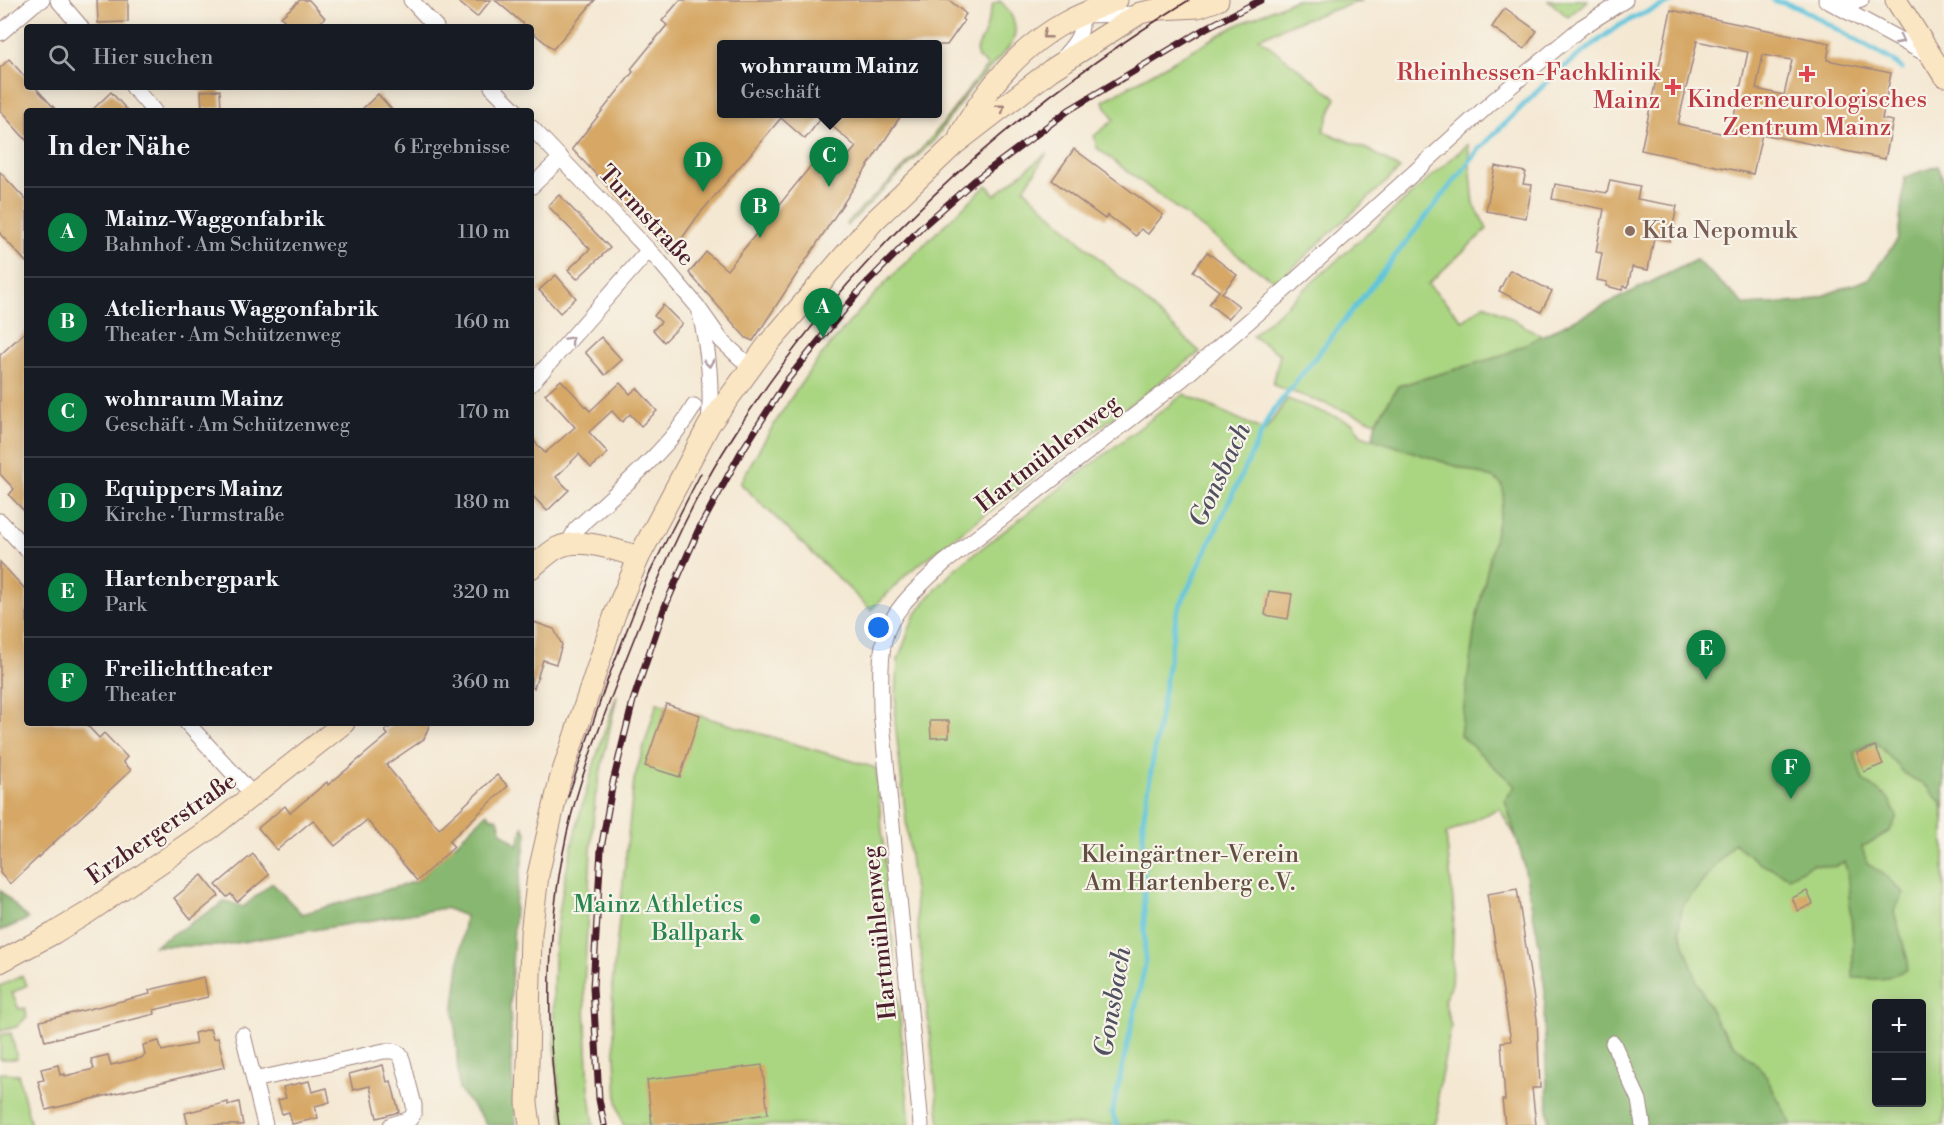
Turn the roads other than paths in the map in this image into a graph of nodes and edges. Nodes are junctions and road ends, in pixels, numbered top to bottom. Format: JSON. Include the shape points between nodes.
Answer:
{"nodes":[{"id":1,"x":42,"y":0,"type":"edge"},
{"id":2,"x":58,"y":0,"type":"edge"},
{"id":3,"x":411,"y":0,"type":"edge"},
{"id":4,"x":1117,"y":0,"type":"edge"},
{"id":5,"x":1218,"y":0,"type":"edge"},
{"id":6,"x":1625,"y":0,"type":"edge"},
{"id":7,"x":1861,"y":0,"type":"edge"},
{"id":8,"x":1896,"y":0,"type":"edge"},
{"id":9,"x":1829,"y":2,"type":"edge"},
{"id":10,"x":1140,"y":13,"type":"junction"},
{"id":11,"x":1080,"y":15,"type":"junction"},
{"id":12,"x":78,"y":24,"type":"edge"},
{"id":13,"x":433,"y":24,"type":"edge"},
{"id":14,"x":0,"y":33,"type":"edge"},
{"id":15,"x":1930,"y":56,"type":"junction"},
{"id":16,"x":1051,"y":70,"type":"junction"},
{"id":17,"x":1944,"y":76,"type":"edge"},
{"id":18,"x":136,"y":90,"type":"edge"},
{"id":19,"x":495,"y":90,"type":"edge"},
{"id":20,"x":151,"y":108,"type":"edge"},
{"id":21,"x":513,"y":108,"type":"edge"},
{"id":22,"x":534,"y":130,"type":"edge"},
{"id":23,"x":955,"y":144,"type":"junction"},
{"id":24,"x":561,"y":158,"type":"junction"},
{"id":25,"x":534,"y":184,"type":"edge"},
{"id":26,"x":648,"y":251,"type":"junction"},
{"id":27,"x":697,"y":306,"type":"junction"},
{"id":28,"x":750,"y":367,"type":"junction"},
{"id":29,"x":534,"y":381,"type":"edge"},
{"id":30,"x":694,"y":405,"type":"dead end"},
{"id":31,"x":709,"y":425,"type":"junction"},
{"id":32,"x":0,"y":521,"type":"edge"},
{"id":33,"x":568,"y":544,"type":"junction"},
{"id":34,"x":24,"y":547,"type":"edge"},
{"id":35,"x":639,"y":557,"type":"junction"},
{"id":36,"x":534,"y":566,"type":"edge"},
{"id":37,"x":190,"y":726,"type":"edge"},
{"id":38,"x":340,"y":726,"type":"edge"},
{"id":39,"x":254,"y":796,"type":"junction"},
{"id":40,"x":0,"y":962,"type":"edge"},
{"id":41,"x":528,"y":1011,"type":"junction"},
{"id":42,"x":243,"y":1035,"type":"dead end"},
{"id":43,"x":1613,"y":1043,"type":"dead end"},
{"id":44,"x":254,"y":1080,"type":"junction"},
{"id":45,"x":265,"y":1125,"type":"edge"},
{"id":46,"x":392,"y":1125,"type":"edge"},
{"id":47,"x":530,"y":1125,"type":"edge"},
{"id":48,"x":542,"y":1125,"type":"edge"},
{"id":49,"x":921,"y":1125,"type":"edge"},
{"id":50,"x":1643,"y":1125,"type":"edge"}],
"edges":[{"from":1,"to":14,"type":"street"},
{"from":2,"to":12,"type":"street"},
{"from":3,"to":13,"type":"street"},
{"from":4,"to":11,"type":"main road"},
{"from":5,"to":10,"type":"main road","via":[[1198,7]]},
{"from":6,"to":49,"type":"street","name":"Hartmühlenweg","via":[[1582,27],[1493,101],[1182,379],[944,563],[893,618],[884,639],[881,711]]},
{"from":7,"to":9,"type":"street","via":[[1848,4]]},
{"from":8,"to":15,"type":"main road"},
{"from":9,"to":15,"type":"street","one_way":true},
{"from":10,"to":11,"type":"street"},
{"from":10,"to":16,"type":"main road"},
{"from":11,"to":16,"type":"street","via":[[1079,39]]},
{"from":11,"to":23,"type":"main road","one_way":true,"via":[[1051,32],[998,78]]},
{"from":15,"to":17,"type":"main road"},
{"from":23,"to":16,"type":"main road","one_way":true},
{"from":18,"to":20,"type":"street"},
{"from":19,"to":21,"type":"street"},
{"from":22,"to":24,"type":"street","name":"Turmstraße"},
{"from":23,"to":28,"type":"main road","via":[[874,221]]},
{"from":24,"to":25,"type":"street"},
{"from":24,"to":26,"type":"street","name":"Turmstraße"},
{"from":26,"to":27,"type":"street","name":"Turmstraße"},
{"from":29,"to":26,"type":"street","one_way":true},
{"from":27,"to":28,"type":"street","name":"Turmstraße","via":[[721,340]]},
{"from":27,"to":31,"type":"street","name":"Turmstraße","one_way":true,"via":[[710,369]]},
{"from":28,"to":31,"type":"main road"},
{"from":30,"to":33,"type":"street","via":[[684,423],[576,529]]},
{"from":31,"to":35,"type":"main road"},
{"from":32,"to":34,"type":"street"},
{"from":33,"to":35,"type":"main road"},
{"from":33,"to":36,"type":"main road"},
{"from":35,"to":41,"type":"main road","via":[[609,634],[549,820],[531,934]]},
{"from":37,"to":39,"type":"street"},
{"from":38,"to":39,"type":"main road","name":"Erzbergerstraße"},
{"from":39,"to":40,"type":"main road","name":"Erzbergerstraße","via":[[87,913]]},
{"from":41,"to":47,"type":"main road"},
{"from":41,"to":48,"type":"main road"},
{"from":42,"to":44,"type":"street"},
{"from":43,"to":50,"type":"street","via":[[1639,1100]]},
{"from":44,"to":45,"type":"street"},
{"from":44,"to":46,"type":"street","via":[[393,1051],[404,1062],[414,1113],[410,1119]]}]}
